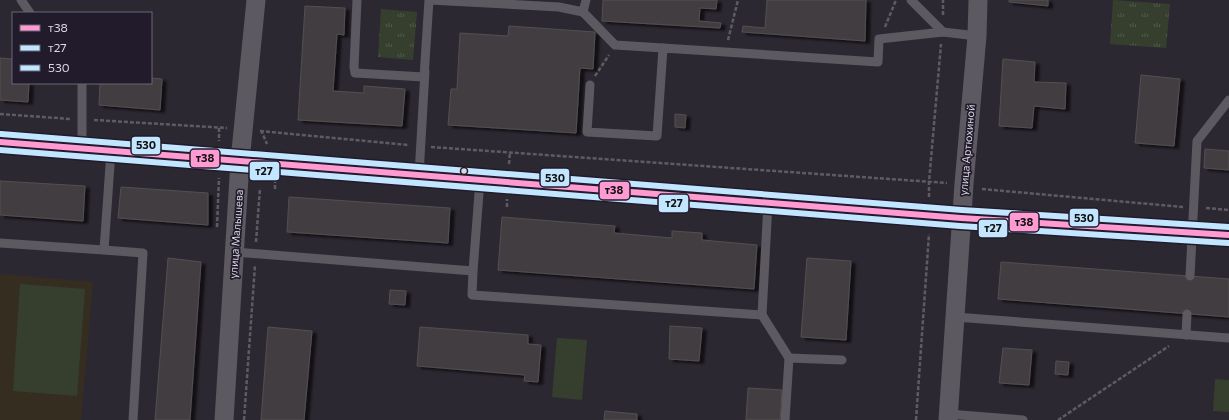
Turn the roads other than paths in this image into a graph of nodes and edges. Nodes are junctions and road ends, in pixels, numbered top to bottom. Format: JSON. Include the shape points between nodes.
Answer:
{"nodes":[{"id":1,"x":21,"y":0,"type":"edge"},
{"id":2,"x":256,"y":0,"type":"edge"},
{"id":3,"x":357,"y":0,"type":"edge"},
{"id":4,"x":429,"y":0,"type":"edge"},
{"id":5,"x":586,"y":0,"type":"edge"},
{"id":6,"x":911,"y":0,"type":"edge"},
{"id":7,"x":978,"y":0,"type":"edge"},
{"id":8,"x":29,"y":12,"type":"edge"},
{"id":9,"x":583,"y":12,"type":"junction"},
{"id":10,"x":942,"y":32,"type":"junction"},
{"id":11,"x":977,"y":36,"type":"junction"},
{"id":12,"x":663,"y":48,"type":"junction"},
{"id":13,"x":425,"y":71,"type":"junction"},
{"id":14,"x":82,"y":84,"type":"edge"},
{"id":15,"x":590,"y":85,"type":"road end"},
{"id":16,"x":1229,"y":100,"type":"edge"},
{"id":17,"x":0,"y":142,"type":"edge"},
{"id":18,"x":82,"y":149,"type":"junction"},
{"id":19,"x":111,"y":151,"type":"junction"},
{"id":20,"x":240,"y":161,"type":"junction"},
{"id":21,"x":419,"y":175,"type":"junction"},
{"id":22,"x":480,"y":180,"type":"junction"},
{"id":23,"x":768,"y":203,"type":"junction"},
{"id":24,"x":961,"y":218,"type":"junction"},
{"id":25,"x":1193,"y":233,"type":"junction"},
{"id":26,"x":1229,"y":235,"type":"edge"},
{"id":27,"x":0,"y":243,"type":"edge"},
{"id":28,"x":104,"y":250,"type":"junction"},
{"id":29,"x":234,"y":252,"type":"junction"},
{"id":30,"x":473,"y":271,"type":"junction"},
{"id":31,"x":1190,"y":276,"type":"dead end"},
{"id":32,"x":1187,"y":314,"type":"dead end"},
{"id":33,"x":762,"y":315,"type":"junction"},
{"id":34,"x":955,"y":317,"type":"junction"},
{"id":35,"x":1186,"y":335,"type":"junction"},
{"id":36,"x":1229,"y":338,"type":"edge"},
{"id":37,"x":790,"y":358,"type":"junction"},
{"id":38,"x":842,"y":360,"type":"dead end"},
{"id":39,"x":948,"y":417,"type":"edge"},
{"id":40,"x":134,"y":420,"type":"edge"},
{"id":41,"x":224,"y":420,"type":"edge"},
{"id":42,"x":785,"y":420,"type":"edge"},
{"id":43,"x":1023,"y":420,"type":"edge"}],
"edges":[{"from":1,"to":8,"type":"lane"},
{"from":2,"to":20,"type":"street","name":"улица Малышева","via":[[252,130]]},
{"from":3,"to":13,"type":"lane","via":[[355,73],[424,77]]},
{"from":4,"to":9,"type":"lane","via":[[559,7]]},
{"from":4,"to":13,"type":"lane"},
{"from":5,"to":9,"type":"lane"},
{"from":6,"to":10,"type":"lane"},
{"from":7,"to":11,"type":"street","name":"улица Артюхиной"},
{"from":9,"to":12,"type":"lane","via":[[615,44]]},
{"from":10,"to":11,"type":"lane"},
{"from":10,"to":12,"type":"lane","via":[[879,39],[878,62]]},
{"from":11,"to":24,"type":"street","name":"улица Артюхиной"},
{"from":12,"to":15,"type":"lane","via":[[657,136],[587,132]]},
{"from":13,"to":21,"type":"lane"},
{"from":14,"to":18,"type":"lane"},
{"from":16,"to":25,"type":"lane","via":[[1197,141]]},
{"from":17,"to":18,"type":"main road"},
{"from":18,"to":19,"type":"main road"},
{"from":19,"to":20,"type":"main road"},
{"from":19,"to":28,"type":"lane"},
{"from":20,"to":21,"type":"main road"},
{"from":20,"to":29,"type":"street","name":"улица Малышева"},
{"from":21,"to":22,"type":"main road"},
{"from":22,"to":23,"type":"main road"},
{"from":22,"to":30,"type":"lane"},
{"from":23,"to":24,"type":"main road"},
{"from":23,"to":33,"type":"lane"},
{"from":24,"to":25,"type":"main road"},
{"from":24,"to":34,"type":"street","name":"улица Артюхиной"},
{"from":25,"to":26,"type":"main road"},
{"from":25,"to":31,"type":"lane"},
{"from":27,"to":28,"type":"lane"},
{"from":28,"to":40,"type":"lane","via":[[143,254]]},
{"from":29,"to":30,"type":"lane"},
{"from":29,"to":41,"type":"street","name":"улица Малышева"},
{"from":30,"to":33,"type":"lane","via":[[472,295]]},
{"from":32,"to":35,"type":"lane"},
{"from":33,"to":37,"type":"lane"},
{"from":34,"to":35,"type":"lane"},
{"from":34,"to":39,"type":"street","name":"улица Артюхиной"},
{"from":35,"to":36,"type":"lane"},
{"from":37,"to":38,"type":"lane"},
{"from":37,"to":42,"type":"lane"},
{"from":39,"to":43,"type":"lane"}]}
